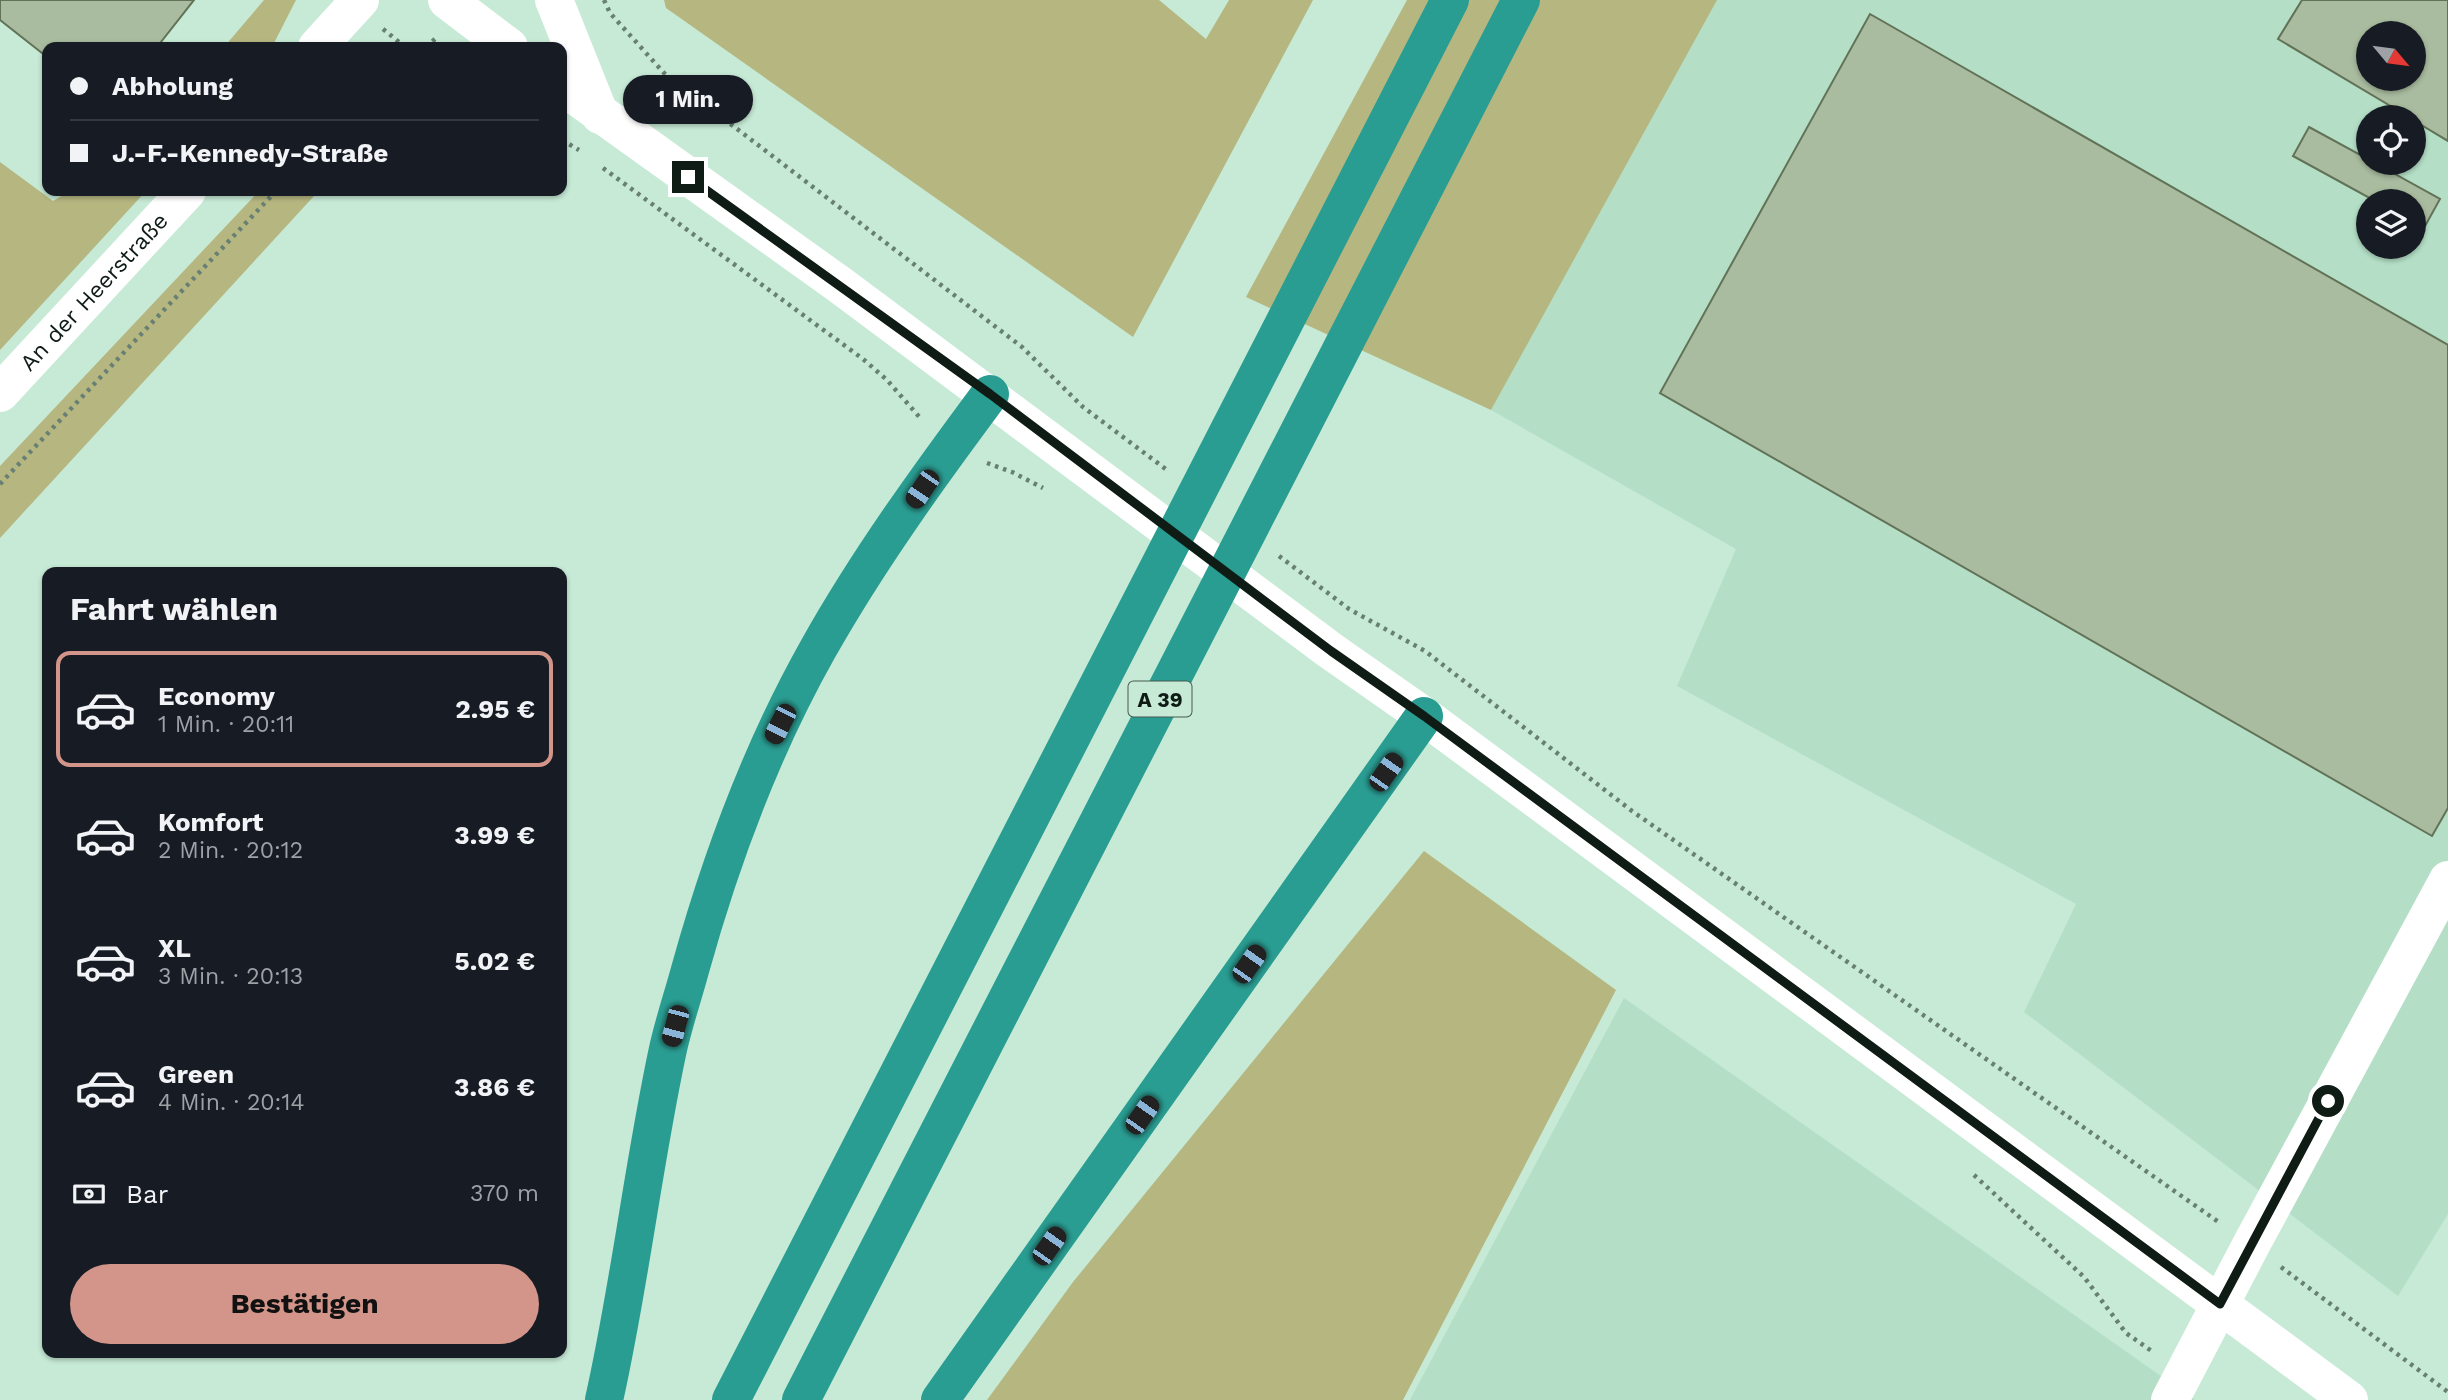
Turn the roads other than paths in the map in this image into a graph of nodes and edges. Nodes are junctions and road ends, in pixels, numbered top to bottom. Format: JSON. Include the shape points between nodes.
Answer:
{"nodes":[{"id":1,"x":360,"y":0,"type":"edge"},
{"id":2,"x":447,"y":0,"type":"edge"},
{"id":3,"x":554,"y":0,"type":"edge"},
{"id":4,"x":1450,"y":0,"type":"edge"},
{"id":5,"x":1521,"y":0,"type":"edge"},
{"id":6,"x":322,"y":42,"type":"edge"},
{"id":7,"x":502,"y":42,"type":"edge"},
{"id":8,"x":567,"y":90,"type":"edge"},
{"id":9,"x":567,"y":104,"type":"edge"},
{"id":10,"x":600,"y":115,"type":"junction"},
{"id":11,"x":182,"y":196,"type":"edge"},
{"id":12,"x":0,"y":393,"type":"edge"},
{"id":13,"x":990,"y":394,"type":"junction"},
{"id":14,"x":1424,"y":716,"type":"junction"},
{"id":15,"x":2448,"y":880,"type":"edge"},
{"id":16,"x":2220,"y":1304,"type":"junction"},
{"id":17,"x":2177,"y":1387,"type":"edge"},
{"id":18,"x":604,"y":1400,"type":"edge"},
{"id":19,"x":730,"y":1400,"type":"edge"},
{"id":20,"x":801,"y":1400,"type":"edge"},
{"id":21,"x":940,"y":1400,"type":"edge"},
{"id":22,"x":2349,"y":1400,"type":"edge"}],
"edges":[{"from":1,"to":6,"type":"street"},
{"from":2,"to":7,"type":"street"},
{"from":3,"to":10,"type":"street"},
{"from":4,"to":19,"type":"highway","number":"A 39"},
{"from":5,"to":20,"type":"highway","number":"A 39"},
{"from":8,"to":10,"type":"street"},
{"from":9,"to":10,"type":"street"},
{"from":10,"to":13,"type":"street"},
{"from":11,"to":12,"type":"street","name":"An der Heerstraße"},
{"from":13,"to":14,"type":"street"},
{"from":13,"to":18,"type":"highway","via":[[818,649],[767,749],[731,835],[669,1048]]},
{"from":14,"to":16,"type":"street"},
{"from":14,"to":21,"type":"highway"},
{"from":15,"to":16,"type":"street"},
{"from":16,"to":17,"type":"street"},
{"from":16,"to":22,"type":"street"}]}
